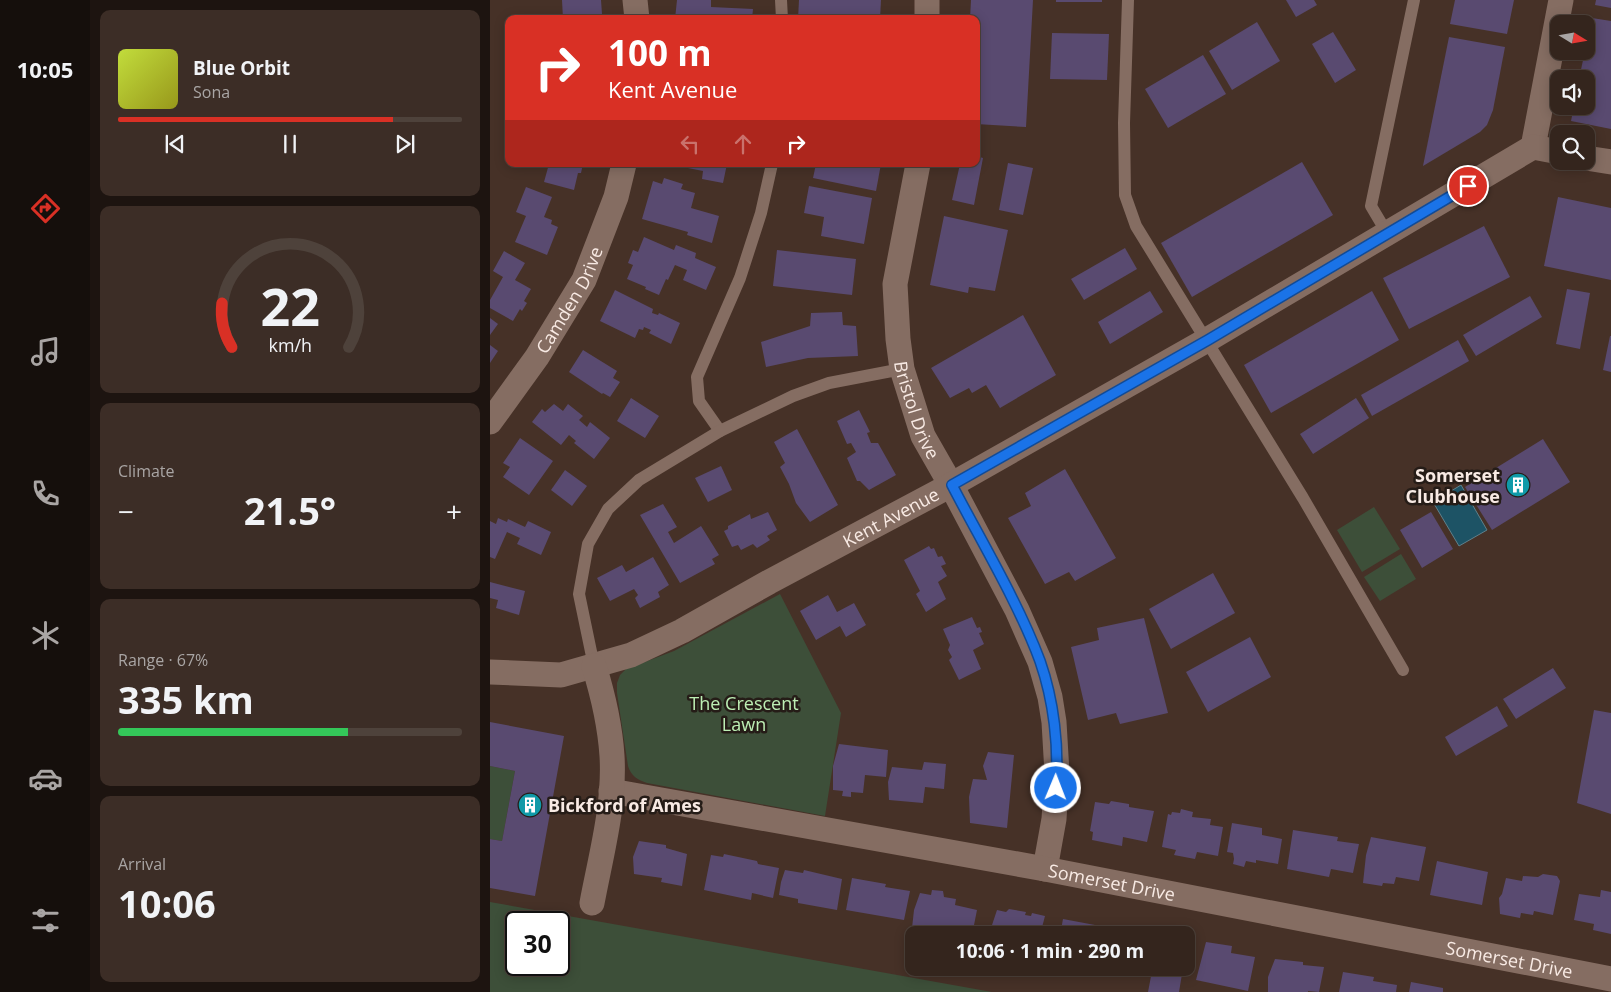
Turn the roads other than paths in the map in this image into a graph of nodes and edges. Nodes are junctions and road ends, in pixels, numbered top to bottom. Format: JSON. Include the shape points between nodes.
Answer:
{"nodes":[{"id":1,"x":635,"y":0,"type":"edge"},
{"id":2,"x":781,"y":0,"type":"edge"},
{"id":3,"x":927,"y":0,"type":"edge"},
{"id":4,"x":1128,"y":0,"type":"edge"},
{"id":5,"x":1414,"y":0,"type":"edge"},
{"id":6,"x":1561,"y":0,"type":"edge"},
{"id":7,"x":637,"y":15,"type":"edge"},
{"id":8,"x":782,"y":15,"type":"edge"},
{"id":9,"x":927,"y":15,"type":"edge"},
{"id":10,"x":1533,"y":147,"type":"junction"},
{"id":11,"x":1550,"y":150,"type":"edge"},
{"id":12,"x":1595,"y":159,"type":"edge"},
{"id":13,"x":1611,"y":162,"type":"edge"},
{"id":14,"x":623,"y":167,"type":"edge"},
{"id":15,"x":771,"y":167,"type":"edge"},
{"id":16,"x":917,"y":167,"type":"edge"},
{"id":17,"x":1388,"y":233,"type":"junction"},
{"id":18,"x":1208,"y":340,"type":"junction"},
{"id":19,"x":902,"y":370,"type":"junction"},
{"id":20,"x":490,"y":422,"type":"edge"},
{"id":21,"x":720,"y":431,"type":"junction"},
{"id":22,"x":952,"y":485,"type":"junction"},
{"id":23,"x":594,"y":666,"type":"junction"},
{"id":24,"x":1403,"y":670,"type":"dead end"},
{"id":25,"x":490,"y":672,"type":"edge"},
{"id":26,"x":611,"y":791,"type":"junction"},
{"id":27,"x":1045,"y":869,"type":"junction"},
{"id":28,"x":592,"y":904,"type":"dead end"},
{"id":29,"x":1611,"y":978,"type":"edge"}],
"edges":[{"from":1,"to":7,"type":"street"},
{"from":2,"to":8,"type":"lane"},
{"from":3,"to":9,"type":"street"},
{"from":4,"to":18,"type":"lane","via":[[1125,195],[1136,226]]},
{"from":5,"to":17,"type":"lane","via":[[1371,206]]},
{"from":6,"to":10,"type":"street"},
{"from":10,"to":11,"type":"street"},
{"from":10,"to":17,"type":"street","name":"Kent Avenue"},
{"from":12,"to":13,"type":"street"},
{"from":14,"to":20,"type":"street","name":"Camden Drive","via":[[616,197],[584,280],[537,356]]},
{"from":15,"to":21,"type":"lane","via":[[761,213],[740,278],[697,378],[699,401]]},
{"from":16,"to":19,"type":"street","name":"Bristol Drive","via":[[895,284]]},
{"from":17,"to":18,"type":"street","name":"Kent Avenue"},
{"from":18,"to":22,"type":"street","name":"Kent Avenue"},
{"from":18,"to":24,"type":"lane"},
{"from":19,"to":21,"type":"lane","via":[[829,383],[793,396]]},
{"from":19,"to":22,"type":"street","name":"Bristol Drive","via":[[923,436]]},
{"from":21,"to":23,"type":"lane","via":[[639,480],[608,509],[588,544],[579,594]]},
{"from":22,"to":23,"type":"street","name":"Kent Avenue","via":[[682,631],[631,654]]},
{"from":22,"to":27,"type":"street","name":"Bristol Drive","via":[[1018,610],[1040,662],[1050,697],[1057,773],[1054,819]]},
{"from":23,"to":25,"type":"street","name":"Kent Avenue","via":[[561,675]]},
{"from":23,"to":26,"type":"street","via":[[606,707],[612,754]]},
{"from":26,"to":27,"type":"street","name":"Somerset Drive"},
{"from":26,"to":28,"type":"street"},
{"from":27,"to":29,"type":"street","name":"Somerset Drive"}]}
